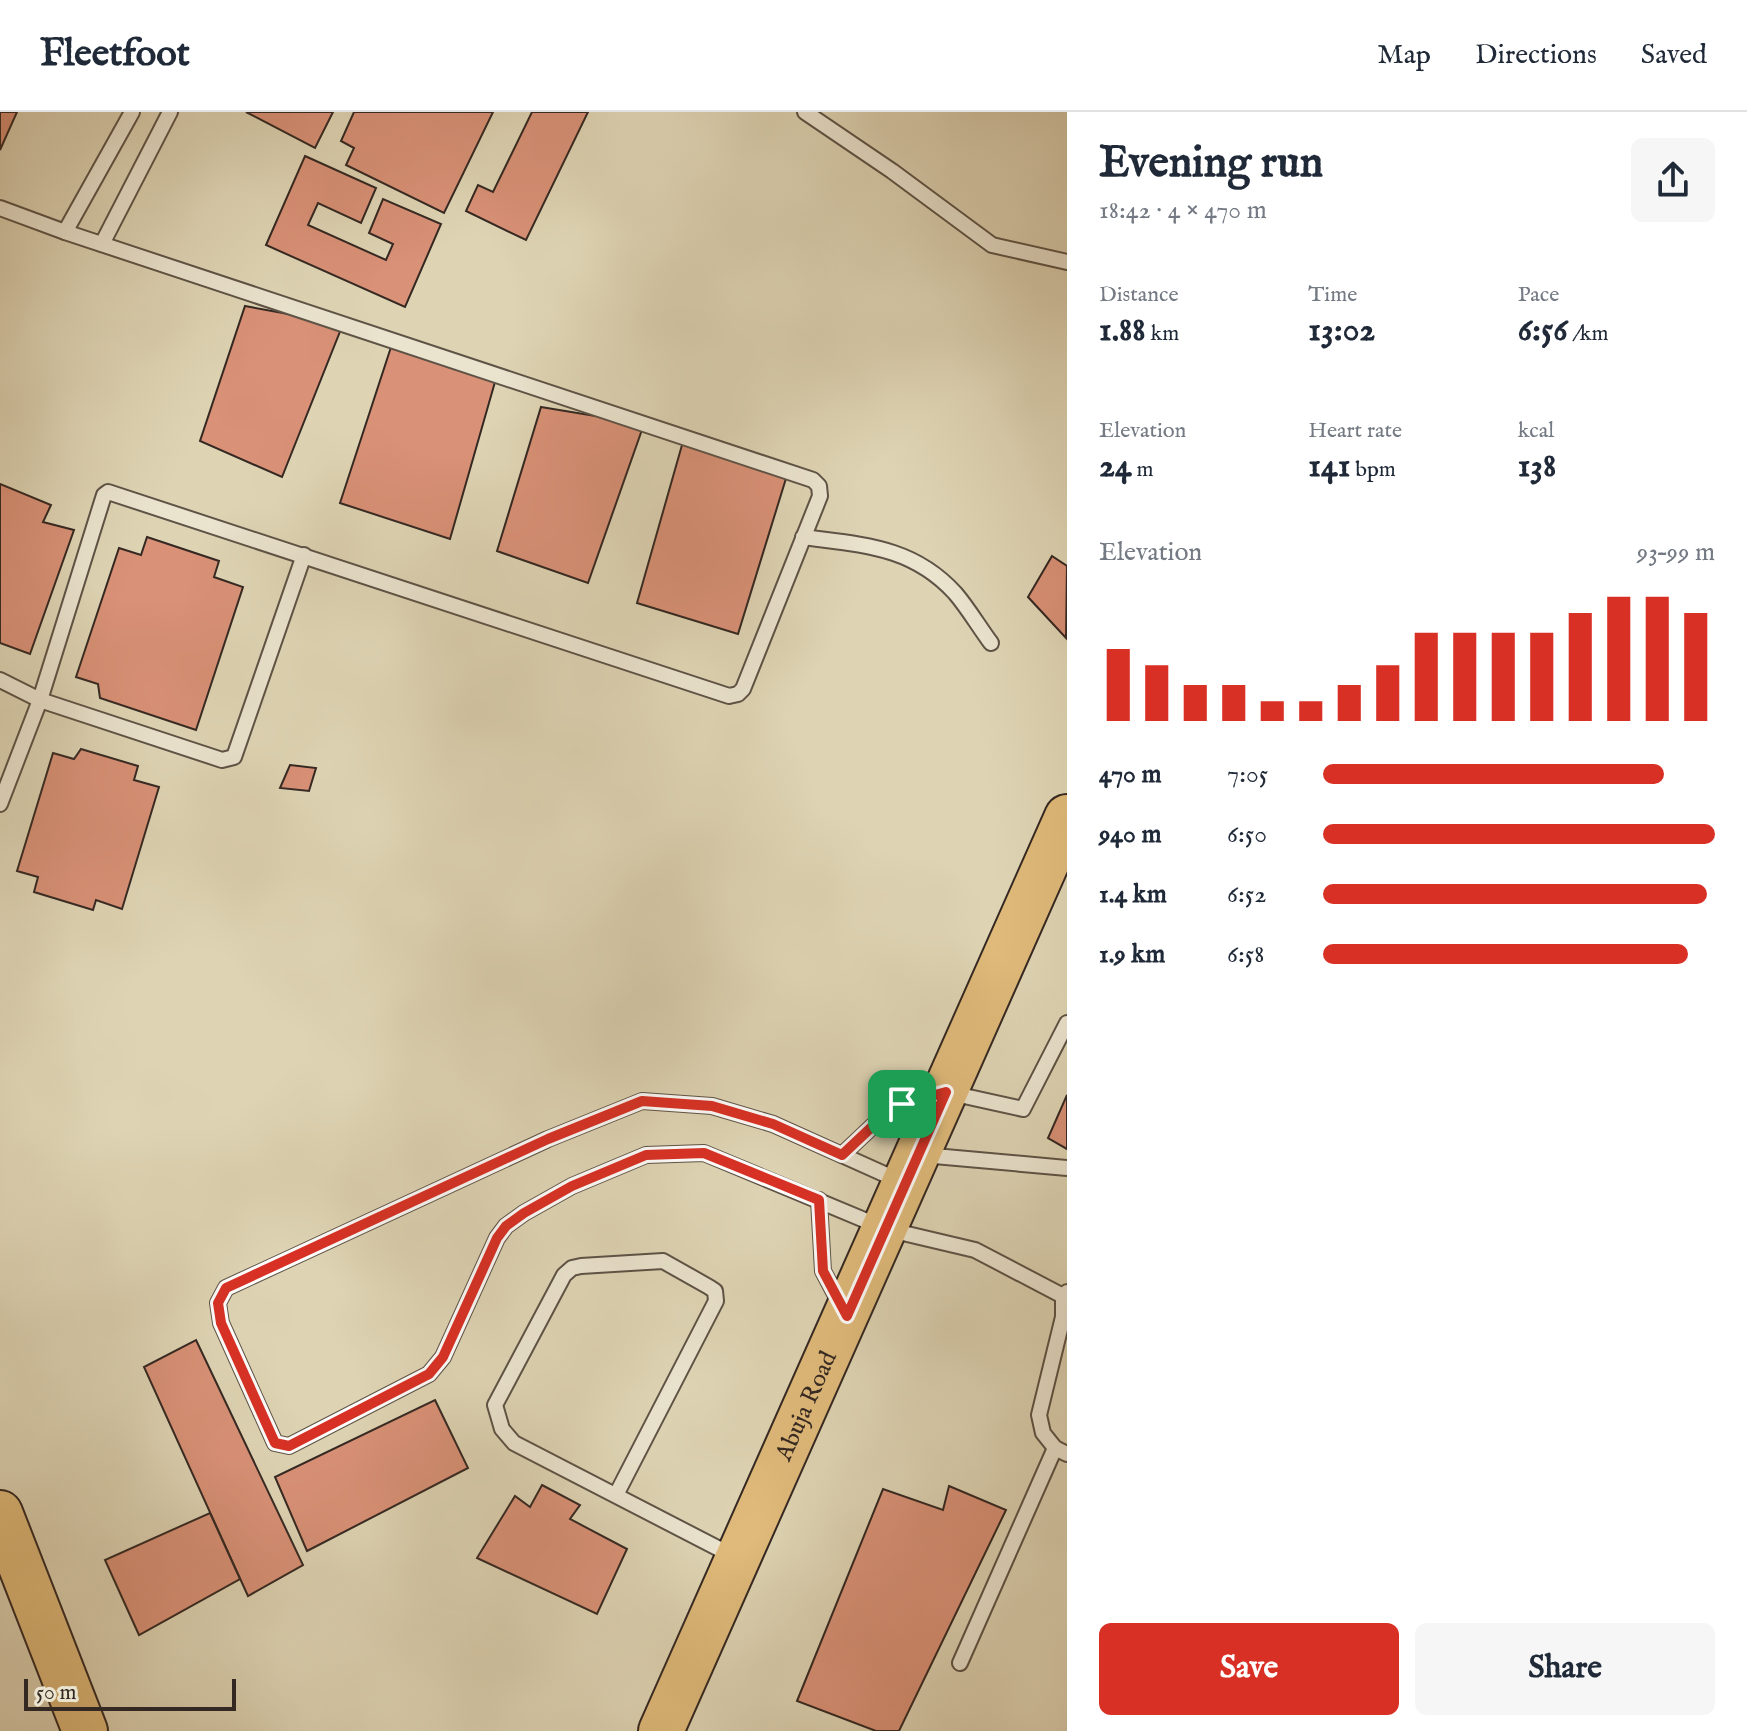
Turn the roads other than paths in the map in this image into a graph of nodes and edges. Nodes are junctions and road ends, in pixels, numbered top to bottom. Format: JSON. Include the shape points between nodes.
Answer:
{"nodes":[{"id":1,"x":132,"y":112,"type":"edge"},
{"id":2,"x":170,"y":112,"type":"edge"},
{"id":3,"x":805,"y":112,"type":"edge"},
{"id":4,"x":0,"y":208,"type":"edge"},
{"id":5,"x":65,"y":232,"type":"junction"},
{"id":6,"x":102,"y":244,"type":"junction"},
{"id":7,"x":1067,"y":262,"type":"edge"},
{"id":8,"x":803,"y":537,"type":"junction"},
{"id":9,"x":304,"y":555,"type":"junction"},
{"id":10,"x":991,"y":643,"type":"dead end"},
{"id":11,"x":0,"y":680,"type":"edge"},
{"id":12,"x":40,"y":700,"type":"junction"},
{"id":13,"x":0,"y":804,"type":"edge"},
{"id":14,"x":1067,"y":819,"type":"edge"},
{"id":15,"x":1067,"y":1023,"type":"edge"},
{"id":16,"x":946,"y":1092,"type":"junction"},
{"id":17,"x":842,"y":1155,"type":"junction"},
{"id":18,"x":1067,"y":1168,"type":"edge"},
{"id":19,"x":912,"y":1169,"type":"junction"},
{"id":20,"x":819,"y":1200,"type":"junction"},
{"id":21,"x":886,"y":1229,"type":"junction"},
{"id":22,"x":1065,"y":1294,"type":"edge"},
{"id":23,"x":847,"y":1316,"type":"junction"},
{"id":24,"x":1061,"y":1451,"type":"edge"},
{"id":25,"x":616,"y":1495,"type":"junction"},
{"id":26,"x":0,"y":1513,"type":"edge"},
{"id":27,"x":739,"y":1559,"type":"junction"},
{"id":28,"x":960,"y":1663,"type":"dead end"},
{"id":29,"x":85,"y":1731,"type":"edge"},
{"id":30,"x":661,"y":1731,"type":"edge"}],
"edges":[{"from":1,"to":5,"type":"lane"},
{"from":2,"to":6,"type":"lane"},
{"from":3,"to":7,"type":"lane","via":[[992,245]]},
{"from":4,"to":5,"type":"lane"},
{"from":5,"to":6,"type":"lane"},
{"from":6,"to":8,"type":"lane","via":[[813,480],[820,496]]},
{"from":8,"to":9,"type":"lane","via":[[743,689],[729,696]]},
{"from":8,"to":10,"type":"lane","via":[[883,548],[916,560],[955,593]]},
{"from":9,"to":12,"type":"lane","via":[[234,757],[222,760]]},
{"from":9,"to":12,"type":"lane","via":[[108,492]]},
{"from":11,"to":12,"type":"lane"},
{"from":12,"to":13,"type":"lane"},
{"from":14,"to":16,"type":"main road","name":"Abuja Road"},
{"from":15,"to":16,"type":"lane","via":[[1023,1109]]},
{"from":16,"to":17,"type":"lane","via":[[902,1104]]},
{"from":16,"to":19,"type":"main road","name":"Abuja Road"},
{"from":17,"to":19,"type":"lane"},
{"from":17,"to":20,"type":"lane","via":[[773,1124],[712,1106],[642,1101],[226,1288],[218,1303],[221,1323],[275,1443],[289,1446],[429,1374],[443,1357],[506,1226],[572,1186],[646,1155],[704,1153]]},
{"from":18,"to":19,"type":"lane"},
{"from":19,"to":21,"type":"main road","name":"Abuja Road"},
{"from":20,"to":21,"type":"lane"},
{"from":20,"to":23,"type":"lane","via":[[823,1271]]},
{"from":21,"to":22,"type":"lane","via":[[975,1250]]},
{"from":21,"to":23,"type":"main road","name":"Abuja Road"},
{"from":22,"to":24,"type":"lane","via":[[1039,1415],[1043,1433]]},
{"from":23,"to":27,"type":"main road","name":"Abuja Road"},
{"from":24,"to":28,"type":"lane"},
{"from":25,"to":25,"type":"lane","via":[[514,1443],[502,1429],[495,1405],[572,1268],[663,1261],[715,1291],[716,1301]]},
{"from":25,"to":27,"type":"lane"},
{"from":26,"to":29,"type":"main road"},
{"from":27,"to":30,"type":"main road","name":"Abuja Road"}]}
